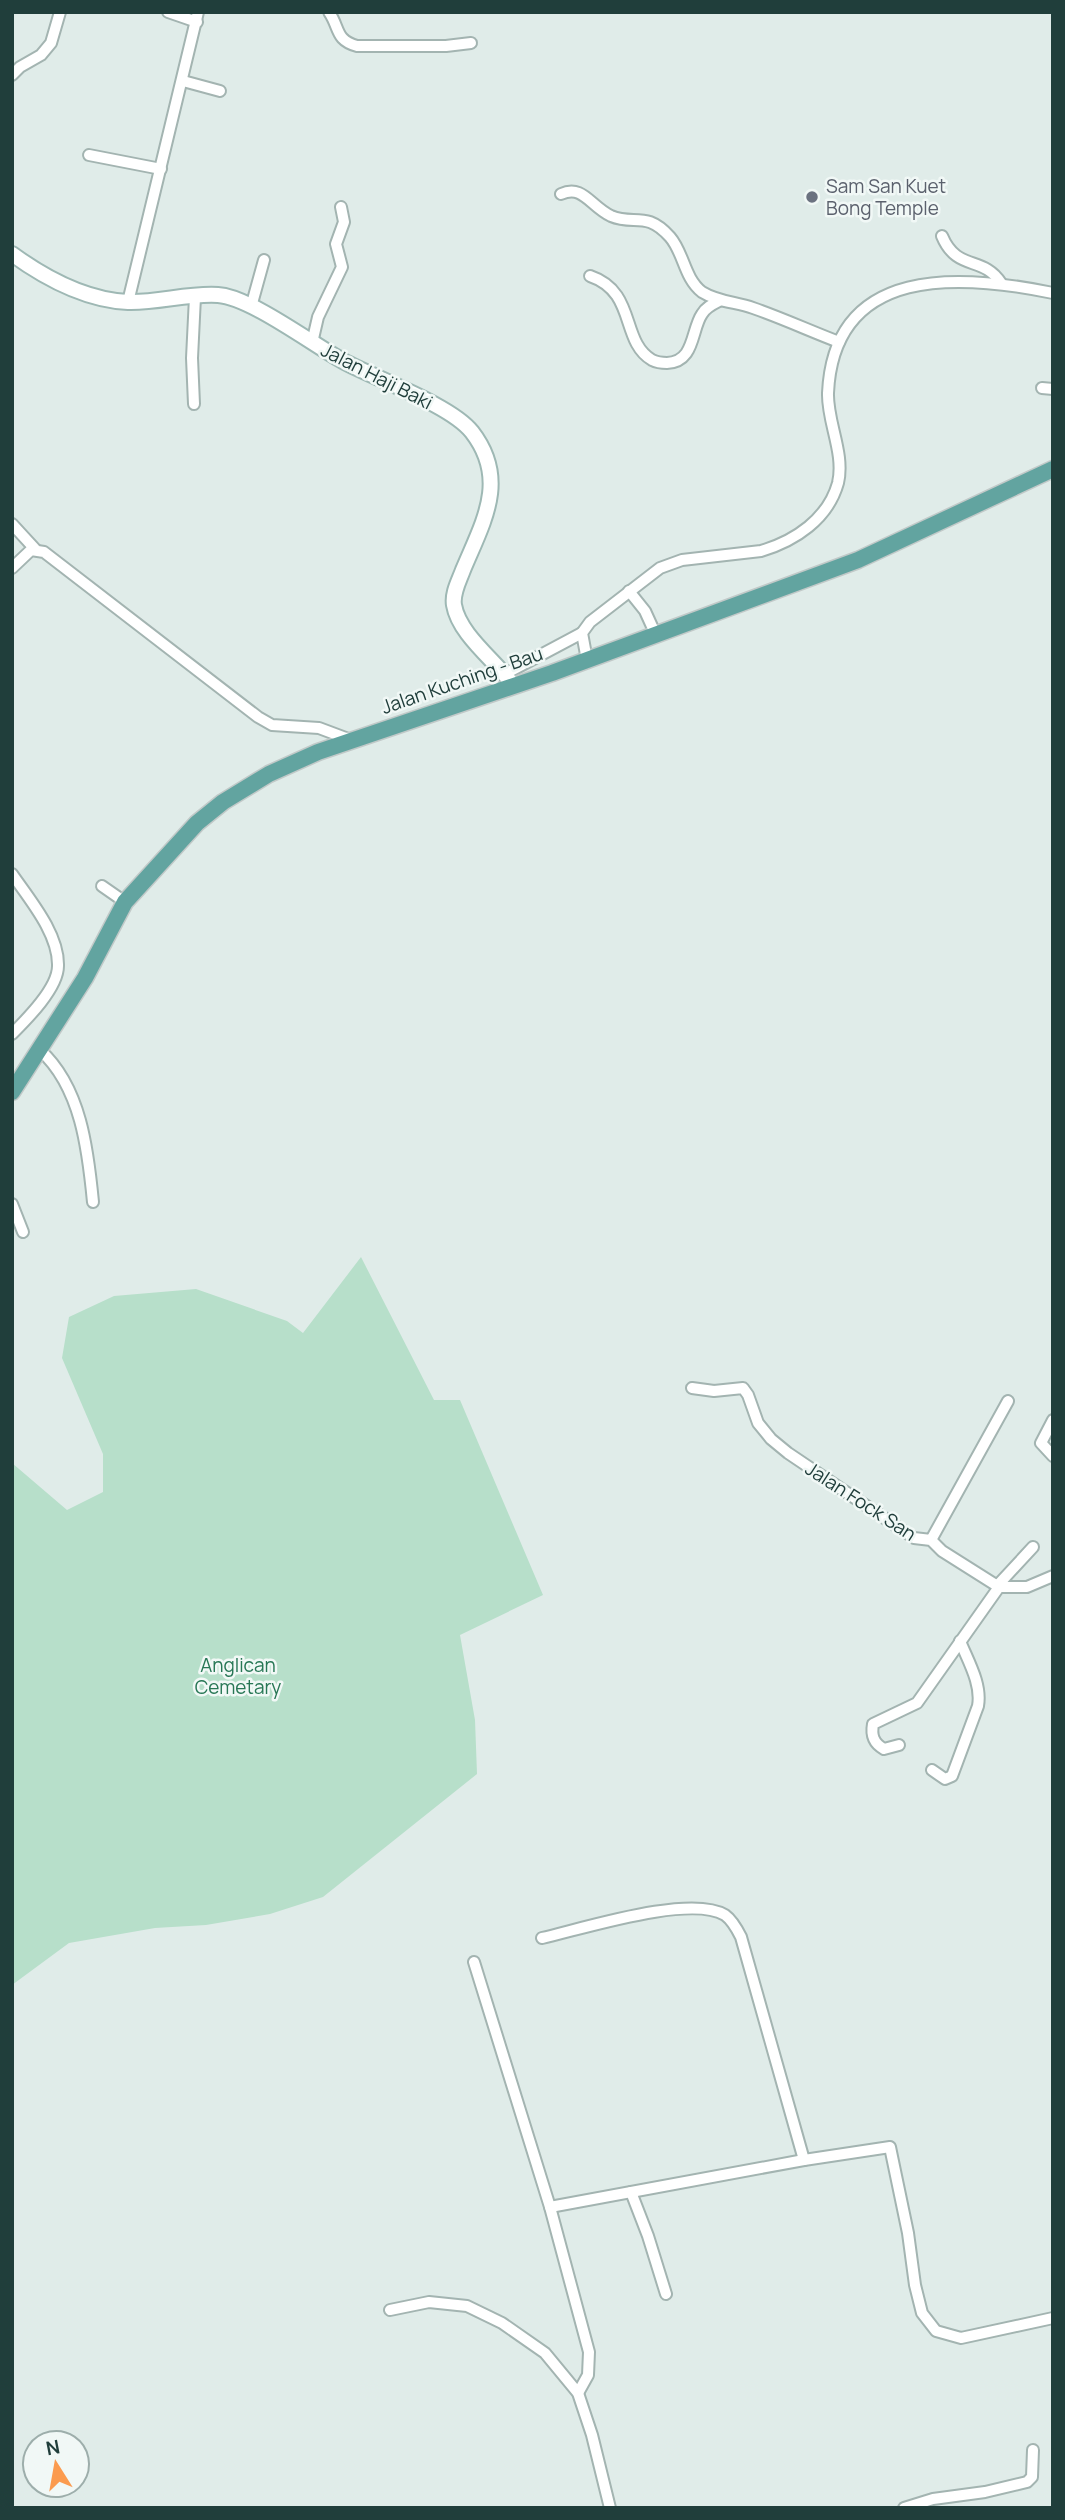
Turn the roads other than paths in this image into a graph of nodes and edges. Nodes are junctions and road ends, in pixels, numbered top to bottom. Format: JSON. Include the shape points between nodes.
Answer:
{"nodes":[{"id":1,"x":60,"y":12,"type":"edge"},
{"id":2,"x":168,"y":12,"type":"edge"},
{"id":3,"x":329,"y":12,"type":"edge"},
{"id":4,"x":198,"y":17,"type":"edge"},
{"id":5,"x":471,"y":43,"type":"dead end"},
{"id":6,"x":12,"y":75,"type":"edge"},
{"id":7,"x":183,"y":81,"type":"junction"},
{"id":8,"x":220,"y":91,"type":"dead end"},
{"id":9,"x":89,"y":155,"type":"dead end"},
{"id":10,"x":161,"y":169,"type":"junction"},
{"id":11,"x":561,"y":194,"type":"dead end"},
{"id":12,"x":341,"y":207,"type":"dead end"},
{"id":13,"x":942,"y":236,"type":"dead end"},
{"id":14,"x":12,"y":254,"type":"edge"},
{"id":15,"x":264,"y":260,"type":"dead end"},
{"id":16,"x":590,"y":276,"type":"dead end"},
{"id":17,"x":1001,"y":283,"type":"junction"},
{"id":18,"x":1053,"y":293,"type":"edge"},
{"id":19,"x":195,"y":297,"type":"junction"},
{"id":20,"x":719,"y":301,"type":"junction"},
{"id":21,"x":128,"y":302,"type":"junction"},
{"id":22,"x":251,"y":307,"type":"junction"},
{"id":23,"x":839,"y":342,"type":"junction"},
{"id":24,"x":312,"y":343,"type":"junction"},
{"id":25,"x":194,"y":404,"type":"dead end"},
{"id":26,"x":1053,"y":469,"type":"edge"},
{"id":27,"x":12,"y":524,"type":"edge"},
{"id":28,"x":35,"y":549,"type":"junction"},
{"id":29,"x":12,"y":568,"type":"edge"},
{"id":30,"x":629,"y":591,"type":"junction"},
{"id":31,"x":582,"y":633,"type":"junction"},
{"id":32,"x":655,"y":633,"type":"junction"},
{"id":33,"x":587,"y":660,"type":"junction"},
{"id":34,"x":509,"y":680,"type":"junction"},
{"id":35,"x":351,"y":740,"type":"junction"},
{"id":36,"x":12,"y":874,"type":"edge"},
{"id":37,"x":102,"y":886,"type":"dead end"},
{"id":38,"x":125,"y":902,"type":"junction"},
{"id":39,"x":12,"y":1034,"type":"edge"},
{"id":40,"x":40,"y":1050,"type":"junction"},
{"id":41,"x":12,"y":1092,"type":"edge"},
{"id":42,"x":93,"y":1202,"type":"dead end"},
{"id":43,"x":12,"y":1204,"type":"edge"},
{"id":44,"x":23,"y":1232,"type":"dead end"},
{"id":45,"x":692,"y":1388,"type":"dead end"},
{"id":46,"x":1007,"y":1401,"type":"dead end"},
{"id":47,"x":1053,"y":1420,"type":"edge"},
{"id":48,"x":1053,"y":1456,"type":"edge"},
{"id":49,"x":931,"y":1540,"type":"junction"},
{"id":50,"x":1033,"y":1547,"type":"dead end"},
{"id":51,"x":1053,"y":1576,"type":"edge"},
{"id":52,"x":998,"y":1587,"type":"junction"},
{"id":53,"x":960,"y":1641,"type":"junction"},
{"id":54,"x":899,"y":1745,"type":"dead end"},
{"id":55,"x":932,"y":1770,"type":"dead end"},
{"id":56,"x":542,"y":1938,"type":"dead end"},
{"id":57,"x":474,"y":1962,"type":"dead end"},
{"id":58,"x":804,"y":2160,"type":"junction"},
{"id":59,"x":631,"y":2192,"type":"junction"},
{"id":60,"x":550,"y":2207,"type":"junction"},
{"id":61,"x":666,"y":2294,"type":"dead end"},
{"id":62,"x":390,"y":2309,"type":"dead end"},
{"id":63,"x":1053,"y":2318,"type":"edge"},
{"id":64,"x":578,"y":2393,"type":"junction"},
{"id":65,"x":1033,"y":2450,"type":"dead end"},
{"id":66,"x":610,"y":2508,"type":"edge"},
{"id":67,"x":905,"y":2508,"type":"edge"}],
"edges":[{"from":1,"to":6,"type":"street","via":[[51,43]]},
{"from":2,"to":4,"type":"street"},
{"from":3,"to":5,"type":"street","via":[[339,35],[357,46]]},
{"from":4,"to":7,"type":"street"},
{"from":7,"to":8,"type":"street"},
{"from":7,"to":10,"type":"street"},
{"from":9,"to":10,"type":"street"},
{"from":10,"to":21,"type":"street"},
{"from":11,"to":20,"type":"street","via":[[577,190],[613,217],[645,219],[662,229],[677,248],[694,285]]},
{"from":12,"to":24,"type":"street","via":[[344,222],[336,244],[342,267],[318,317]]},
{"from":13,"to":17,"type":"street","via":[[956,257],[989,268]]},
{"from":14,"to":21,"type":"street","name":"Jalan Haji Baki","via":[[70,287]]},
{"from":15,"to":22,"type":"street"},
{"from":16,"to":20,"type":"street","via":[[612,287],[644,354],[653,361],[682,358],[703,313]]},
{"from":17,"to":18,"type":"street"},
{"from":17,"to":23,"type":"street","via":[[951,281],[905,287],[865,310]]},
{"from":19,"to":21,"type":"street","name":"Jalan Haji Baki"},
{"from":19,"to":22,"type":"street","name":"Jalan Haji Baki","via":[[219,295]]},
{"from":19,"to":25,"type":"street"},
{"from":20,"to":23,"type":"street","via":[[742,304]]},
{"from":22,"to":24,"type":"street","name":"Jalan Haji Baki"},
{"from":23,"to":30,"type":"street","via":[[830,369],[828,398],[838,482],[819,516],[800,535],[774,547],[682,560],[660,568]]},
{"from":24,"to":34,"type":"street","name":"Jalan Haji Baki","via":[[444,410],[470,429],[487,453],[492,485],[487,511],[455,590],[454,606],[485,655]]},
{"from":26,"to":32,"type":"main road","name":"Jalan Kuching - Bau","via":[[858,560]]},
{"from":27,"to":28,"type":"street"},
{"from":28,"to":29,"type":"street"},
{"from":28,"to":35,"type":"street","via":[[265,721],[280,727],[319,728]]},
{"from":30,"to":31,"type":"street"},
{"from":30,"to":32,"type":"street"},
{"from":31,"to":33,"type":"street"},
{"from":31,"to":34,"type":"street"},
{"from":32,"to":33,"type":"main road","name":"Jalan Kuching - Bau"},
{"from":33,"to":34,"type":"main road","name":"Jalan Kuching - Bau"},
{"from":34,"to":35,"type":"main road","name":"Jalan Kuching - Bau"},
{"from":35,"to":38,"type":"main road","name":"Jalan Kuching - Bau","via":[[269,774],[223,802],[197,823]]},
{"from":36,"to":39,"type":"street","via":[[48,931],[58,969],[33,1013]]},
{"from":37,"to":38,"type":"street"},
{"from":38,"to":40,"type":"main road","name":"Jalan Kuching - Bau"},
{"from":40,"to":41,"type":"main road","name":"Jalan Kuching - Bau"},
{"from":40,"to":42,"type":"street","via":[[60,1073],[79,1116]]},
{"from":43,"to":44,"type":"street"},
{"from":45,"to":49,"type":"street","name":"Jalan Fock San","via":[[743,1388],[761,1429],[788,1453],[914,1538]]},
{"from":46,"to":49,"type":"street"},
{"from":47,"to":48,"type":"street","via":[[1041,1443]]},
{"from":49,"to":52,"type":"street","name":"Jalan Fock San"},
{"from":50,"to":52,"type":"street"},
{"from":51,"to":52,"type":"street","via":[[1027,1587]]},
{"from":52,"to":53,"type":"street"},
{"from":53,"to":54,"type":"street","via":[[917,1703],[873,1724],[876,1745],[884,1749]]},
{"from":53,"to":55,"type":"street","via":[[976,1681],[978,1706],[952,1776],[945,1779]]},
{"from":56,"to":58,"type":"street","via":[[666,1909],[706,1909],[724,1915],[741,1937]]},
{"from":57,"to":60,"type":"street"},
{"from":58,"to":59,"type":"street"},
{"from":58,"to":63,"type":"street","via":[[890,2147],[922,2313],[936,2331],[961,2338]]},
{"from":59,"to":60,"type":"street"},
{"from":59,"to":61,"type":"street"},
{"from":60,"to":64,"type":"street","via":[[589,2352],[587,2375]]},
{"from":62,"to":64,"type":"street","via":[[429,2302],[467,2306],[502,2323],[545,2353]]},
{"from":64,"to":66,"type":"street"},
{"from":65,"to":67,"type":"street","via":[[1032,2477],[1027,2482]]}]}
